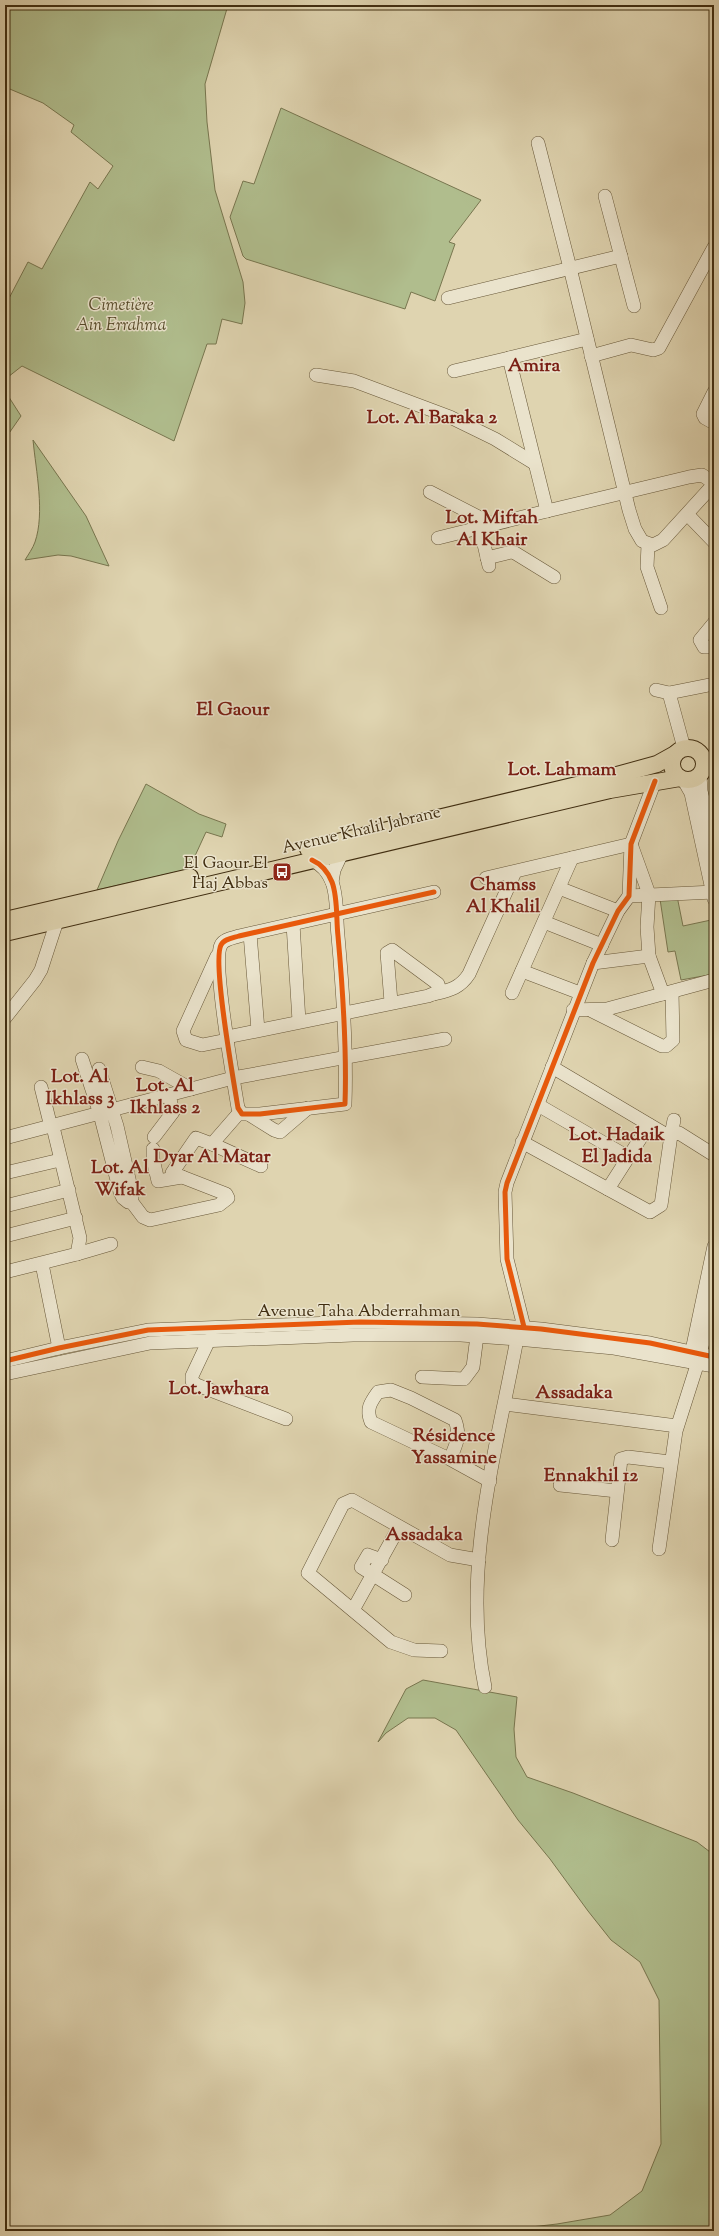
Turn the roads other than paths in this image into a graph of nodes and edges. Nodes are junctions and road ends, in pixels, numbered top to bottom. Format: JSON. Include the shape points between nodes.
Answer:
{"nodes":[{"id":1,"x":538,"y":143,"type":"dead end"},
{"id":2,"x":605,"y":196,"type":"dead end"},
{"id":3,"x":714,"y":247,"type":"edge"},
{"id":4,"x":621,"y":256,"type":"junction"},
{"id":5,"x":570,"y":268,"type":"junction"},
{"id":6,"x":448,"y":298,"type":"dead end"},
{"id":7,"x":634,"y":306,"type":"dead end"},
{"id":8,"x":587,"y":339,"type":"junction"},
{"id":9,"x":591,"y":356,"type":"junction"},
{"id":10,"x":509,"y":358,"type":"junction"},
{"id":11,"x":454,"y":370,"type":"dead end"},
{"id":12,"x":316,"y":375,"type":"dead end"},
{"id":13,"x":714,"y":392,"type":"edge"},
{"id":14,"x":714,"y":423,"type":"edge"},
{"id":15,"x":534,"y":463,"type":"junction"},
{"id":16,"x":714,"y":484,"type":"edge"},
{"id":17,"x":430,"y":492,"type":"dead end"},
{"id":18,"x":625,"y":493,"type":"junction"},
{"id":19,"x":547,"y":511,"type":"junction"},
{"id":20,"x":688,"y":515,"type":"junction"},
{"id":21,"x":486,"y":526,"type":"junction"},
{"id":22,"x":438,"y":538,"type":"dead end"},
{"id":23,"x":714,"y":542,"type":"edge"},
{"id":24,"x":648,"y":545,"type":"junction"},
{"id":25,"x":554,"y":577,"type":"dead end"},
{"id":26,"x":661,"y":608,"type":"dead end"},
{"id":27,"x":714,"y":623,"type":"edge"},
{"id":28,"x":714,"y":647,"type":"edge"},
{"id":29,"x":714,"y":684,"type":"edge"},
{"id":30,"x":714,"y":748,"type":"edge"},
{"id":31,"x":685,"y":750,"type":"junction"},
{"id":32,"x":706,"y":771,"type":"edge"},
{"id":33,"x":682,"y":778,"type":"junction"},
{"id":34,"x":655,"y":781,"type":"junction"},
{"id":35,"x":712,"y":825,"type":"edge"},
{"id":36,"x":714,"y":842,"type":"edge"},
{"id":37,"x":631,"y":844,"type":"junction"},
{"id":38,"x":342,"y":853,"type":"junction"},
{"id":39,"x":572,"y":858,"type":"junction"},
{"id":40,"x":312,"y":860,"type":"junction"},
{"id":41,"x":515,"y":872,"type":"junction"},
{"id":42,"x":486,"y":878,"type":"dead end"},
{"id":43,"x":332,"y":882,"type":"junction"},
{"id":44,"x":559,"y":888,"type":"junction"},
{"id":45,"x":434,"y":892,"type":"dead end"},
{"id":46,"x":650,"y":894,"type":"junction"},
{"id":47,"x":714,"y":894,"type":"edge"},
{"id":48,"x":629,"y":896,"type":"junction"},
{"id":49,"x":618,"y":911,"type":"junction"},
{"id":50,"x":64,"y":915,"type":"junction"},
{"id":51,"x":336,"y":915,"type":"junction"},
{"id":52,"x":5,"y":920,"type":"edge"},
{"id":53,"x":544,"y":922,"type":"junction"},
{"id":54,"x":293,"y":924,"type":"junction"},
{"id":55,"x":5,"y":934,"type":"edge"},
{"id":56,"x":250,"y":934,"type":"junction"},
{"id":57,"x":602,"y":945,"type":"junction"},
{"id":58,"x":219,"y":950,"type":"junction"},
{"id":59,"x":649,"y":956,"type":"junction"},
{"id":60,"x":593,"y":963,"type":"junction"},
{"id":61,"x":522,"y":971,"type":"junction"},
{"id":62,"x":714,"y":980,"type":"edge"},
{"id":63,"x":512,"y":993,"type":"dead end"},
{"id":64,"x":580,"y":993,"type":"junction"},
{"id":65,"x":667,"y":993,"type":"junction"},
{"id":66,"x":434,"y":994,"type":"junction"},
{"id":67,"x":390,"y":1002,"type":"junction"},
{"id":68,"x":573,"y":1010,"type":"junction"},
{"id":69,"x":592,"y":1010,"type":"junction"},
{"id":70,"x":344,"y":1012,"type":"junction"},
{"id":71,"x":5,"y":1018,"type":"edge"},
{"id":72,"x":299,"y":1021,"type":"junction"},
{"id":73,"x":258,"y":1030,"type":"junction"},
{"id":74,"x":227,"y":1038,"type":"junction"},
{"id":75,"x":445,"y":1039,"type":"dead end"},
{"id":76,"x":347,"y":1058,"type":"junction"},
{"id":77,"x":82,"y":1059,"type":"dead end"},
{"id":78,"x":142,"y":1067,"type":"dead end"},
{"id":79,"x":552,"y":1067,"type":"junction"},
{"id":80,"x":99,"y":1069,"type":"dead end"},
{"id":81,"x":233,"y":1078,"type":"junction"},
{"id":82,"x":41,"y":1087,"type":"dead end"},
{"id":83,"x":191,"y":1090,"type":"junction"},
{"id":84,"x":169,"y":1095,"type":"junction"},
{"id":85,"x":538,"y":1105,"type":"junction"},
{"id":86,"x":308,"y":1108,"type":"junction"},
{"id":87,"x":106,"y":1112,"type":"junction"},
{"id":88,"x":244,"y":1114,"type":"junction"},
{"id":89,"x":674,"y":1120,"type":"dead end"},
{"id":90,"x":649,"y":1125,"type":"junction"},
{"id":91,"x":52,"y":1127,"type":"junction"},
{"id":92,"x":670,"y":1136,"type":"junction"},
{"id":93,"x":5,"y":1138,"type":"edge"},
{"id":94,"x":522,"y":1142,"type":"junction"},
{"id":95,"x":212,"y":1144,"type":"junction"},
{"id":96,"x":714,"y":1155,"type":"edge"},
{"id":97,"x":628,"y":1157,"type":"junction"},
{"id":98,"x":60,"y":1160,"type":"junction"},
{"id":99,"x":261,"y":1166,"type":"dead end"},
{"id":100,"x":5,"y":1173,"type":"edge"},
{"id":101,"x":182,"y":1177,"type":"junction"},
{"id":102,"x":608,"y":1189,"type":"junction"},
{"id":103,"x":69,"y":1190,"type":"junction"},
{"id":104,"x":5,"y":1206,"type":"edge"},
{"id":105,"x":76,"y":1218,"type":"junction"},
{"id":106,"x":5,"y":1236,"type":"edge"},
{"id":107,"x":111,"y":1244,"type":"dead end"},
{"id":108,"x":714,"y":1246,"type":"edge"},
{"id":109,"x":77,"y":1254,"type":"junction"},
{"id":110,"x":42,"y":1264,"type":"junction"},
{"id":111,"x":5,"y":1272,"type":"edge"},
{"id":112,"x":714,"y":1299,"type":"edge"},
{"id":113,"x":524,"y":1327,"type":"junction"},
{"id":114,"x":544,"y":1335,"type":"junction"},
{"id":115,"x":477,"y":1336,"type":"junction"},
{"id":116,"x":517,"y":1339,"type":"junction"},
{"id":117,"x":209,"y":1340,"type":"junction"},
{"id":118,"x":59,"y":1348,"type":"junction"},
{"id":119,"x":695,"y":1357,"type":"junction"},
{"id":120,"x":714,"y":1357,"type":"edge"},
{"id":121,"x":5,"y":1361,"type":"edge"},
{"id":122,"x":714,"y":1366,"type":"edge"},
{"id":123,"x":5,"y":1374,"type":"edge"},
{"id":124,"x":422,"y":1377,"type":"dead end"},
{"id":125,"x":505,"y":1404,"type":"junction"},
{"id":126,"x":286,"y":1419,"type":"dead end"},
{"id":127,"x":677,"y":1426,"type":"junction"},
{"id":128,"x":450,"y":1460,"type":"junction"},
{"id":129,"x":670,"y":1462,"type":"junction"},
{"id":130,"x":490,"y":1481,"type":"junction"},
{"id":131,"x":560,"y":1485,"type":"dead end"},
{"id":132,"x":617,"y":1491,"type":"junction"},
{"id":133,"x":399,"y":1527,"type":"junction"},
{"id":134,"x":612,"y":1540,"type":"dead end"},
{"id":135,"x":659,"y":1549,"type":"dead end"},
{"id":136,"x":479,"y":1560,"type":"junction"},
{"id":137,"x":373,"y":1575,"type":"junction"},
{"id":138,"x":405,"y":1595,"type":"dead end"},
{"id":139,"x":353,"y":1610,"type":"junction"},
{"id":140,"x":441,"y":1651,"type":"dead end"},
{"id":141,"x":485,"y":1687,"type":"dead end"}],
"edges":[{"from":1,"to":5,"type":"street"},
{"from":2,"to":4,"type":"street"},
{"from":3,"to":9,"type":"street","via":[[659,348],[653,350],[631,345]]},
{"from":4,"to":5,"type":"street"},
{"from":4,"to":7,"type":"street"},
{"from":5,"to":6,"type":"street"},
{"from":5,"to":8,"type":"street"},
{"from":8,"to":9,"type":"street"},
{"from":8,"to":10,"type":"street"},
{"from":9,"to":18,"type":"street"},
{"from":10,"to":11,"type":"street"},
{"from":10,"to":15,"type":"street"},
{"from":12,"to":15,"type":"street","via":[[354,381],[450,416],[496,439]]},
{"from":13,"to":14,"type":"street","via":[[703,414]]},
{"from":15,"to":19,"type":"street"},
{"from":16,"to":18,"type":"street","via":[[702,475]]},
{"from":16,"to":20,"type":"street"},
{"from":17,"to":21,"type":"street"},
{"from":18,"to":19,"type":"street"},
{"from":18,"to":24,"type":"street","via":[[635,529],[642,541]]},
{"from":19,"to":21,"type":"street"},
{"from":20,"to":23,"type":"street"},
{"from":20,"to":24,"type":"street","via":[[659,544]]},
{"from":21,"to":22,"type":"street"},
{"from":21,"to":25,"type":"street","via":[[488,562],[511,552]]},
{"from":24,"to":26,"type":"street","via":[[647,567]]},
{"from":27,"to":28,"type":"street","via":[[700,640],[704,647]]},
{"from":29,"to":31,"type":"street","via":[[662,691]]},
{"from":30,"to":31,"type":"main road","name":"Avenue Khalil Jabrane"},
{"from":31,"to":32,"type":"main road","via":[[702,756]]},
{"from":31,"to":33,"type":"main road","via":[[673,759],[673,770]]},
{"from":31,"to":50,"type":"main road","name":"Avenue Khalil Jabrane","via":[[657,764],[599,780]]},
{"from":32,"to":33,"type":"main road","via":[[690,780]]},
{"from":32,"to":35,"type":"street","via":[[701,791]]},
{"from":33,"to":34,"type":"main road","name":"Avenue Khalil Jabrane"},
{"from":33,"to":47,"type":"street","via":[[691,793]]},
{"from":34,"to":37,"type":"street"},
{"from":34,"to":38,"type":"main road","name":"Avenue Khalil Jabrane"},
{"from":35,"to":36,"type":"street"},
{"from":37,"to":39,"type":"street"},
{"from":37,"to":46,"type":"street"},
{"from":37,"to":48,"type":"street"},
{"from":38,"to":40,"type":"main road","name":"Avenue Khalil Jabrane"},
{"from":38,"to":43,"type":"street","via":[[334,870]]},
{"from":39,"to":41,"type":"street"},
{"from":39,"to":44,"type":"street"},
{"from":40,"to":43,"type":"street","via":[[321,865]]},
{"from":40,"to":50,"type":"main road","name":"Avenue Khalil Jabrane"},
{"from":41,"to":42,"type":"street"},
{"from":41,"to":66,"type":"street","via":[[469,974],[463,983],[454,989]]},
{"from":43,"to":51,"type":"street"},
{"from":44,"to":49,"type":"street"},
{"from":44,"to":53,"type":"street"},
{"from":45,"to":51,"type":"street"},
{"from":46,"to":47,"type":"street"},
{"from":46,"to":48,"type":"street"},
{"from":46,"to":59,"type":"street"},
{"from":48,"to":49,"type":"street"},
{"from":49,"to":57,"type":"street"},
{"from":50,"to":52,"type":"main road","name":"Avenue Khalil Jabrane"},
{"from":50,"to":55,"type":"main road","name":"Avenue Khalil Jabrane"},
{"from":50,"to":71,"type":"street","via":[[41,970]]},
{"from":51,"to":54,"type":"street"},
{"from":51,"to":70,"type":"street"},
{"from":53,"to":57,"type":"street"},
{"from":53,"to":61,"type":"street"},
{"from":54,"to":56,"type":"street"},
{"from":54,"to":72,"type":"street"},
{"from":56,"to":58,"type":"street","via":[[225,940]]},
{"from":56,"to":73,"type":"street"},
{"from":57,"to":60,"type":"street"},
{"from":58,"to":74,"type":"street"},
{"from":58,"to":74,"type":"street","via":[[183,1036],[186,1040],[202,1045]]},
{"from":59,"to":60,"type":"street"},
{"from":59,"to":65,"type":"street"},
{"from":60,"to":64,"type":"street"},
{"from":61,"to":63,"type":"street"},
{"from":61,"to":64,"type":"street"},
{"from":62,"to":65,"type":"street"},
{"from":64,"to":68,"type":"street"},
{"from":65,"to":69,"type":"street","via":[[607,1009]]},
{"from":65,"to":69,"type":"street","via":[[673,1040],[666,1046]]},
{"from":66,"to":67,"type":"street"},
{"from":66,"to":67,"type":"street","via":[[440,991],[438,984],[390,950],[387,953]]},
{"from":67,"to":70,"type":"street"},
{"from":68,"to":69,"type":"street"},
{"from":68,"to":79,"type":"street"},
{"from":70,"to":72,"type":"street"},
{"from":70,"to":76,"type":"street"},
{"from":72,"to":73,"type":"street"},
{"from":73,"to":74,"type":"street"},
{"from":74,"to":81,"type":"street"},
{"from":75,"to":76,"type":"street"},
{"from":76,"to":81,"type":"street"},
{"from":76,"to":86,"type":"street","via":[[345,1104]]},
{"from":77,"to":87,"type":"street"},
{"from":78,"to":83,"type":"street","via":[[159,1071]]},
{"from":79,"to":85,"type":"street"},
{"from":79,"to":90,"type":"street"},
{"from":80,"to":87,"type":"street"},
{"from":81,"to":83,"type":"street"},
{"from":81,"to":88,"type":"street"},
{"from":82,"to":91,"type":"street"},
{"from":83,"to":84,"type":"street"},
{"from":84,"to":87,"type":"street"},
{"from":84,"to":101,"type":"street","via":[[173,1112],[153,1143],[153,1159],[158,1182]]},
{"from":85,"to":94,"type":"street"},
{"from":85,"to":97,"type":"street"},
{"from":86,"to":88,"type":"street"},
{"from":86,"to":88,"type":"street","via":[[280,1132]]},
{"from":87,"to":91,"type":"street"},
{"from":87,"to":101,"type":"street","via":[[132,1192],[131,1201],[143,1217],[150,1220],[219,1205],[228,1198],[224,1193]]},
{"from":88,"to":95,"type":"street"},
{"from":89,"to":92,"type":"street"},
{"from":90,"to":92,"type":"street"},
{"from":90,"to":97,"type":"street"},
{"from":91,"to":93,"type":"street"},
{"from":91,"to":98,"type":"street"},
{"from":92,"to":96,"type":"street","via":[[679,1133]]},
{"from":92,"to":102,"type":"street","via":[[659,1208],[646,1211]]},
{"from":94,"to":102,"type":"street"},
{"from":94,"to":113,"type":"street","via":[[509,1174],[505,1192],[507,1259]]},
{"from":95,"to":99,"type":"street"},
{"from":95,"to":101,"type":"street","via":[[196,1138],[172,1173]]},
{"from":97,"to":102,"type":"street"},
{"from":98,"to":100,"type":"street"},
{"from":98,"to":103,"type":"street"},
{"from":103,"to":104,"type":"street"},
{"from":103,"to":105,"type":"street"},
{"from":105,"to":106,"type":"street"},
{"from":105,"to":109,"type":"street","via":[[80,1238]]},
{"from":107,"to":109,"type":"street"},
{"from":108,"to":119,"type":"street"},
{"from":109,"to":110,"type":"street"},
{"from":110,"to":111,"type":"street"},
{"from":110,"to":118,"type":"street"},
{"from":112,"to":119,"type":"street"},
{"from":113,"to":114,"type":"street","name":"Avenue Taha Abderrahman"},
{"from":113,"to":118,"type":"street","name":"Avenue Taha Abderrahman","via":[[368,1322],[206,1327],[148,1330]]},
{"from":114,"to":116,"type":"street","name":"Avenue Taha Abderrahman"},
{"from":114,"to":119,"type":"street","name":"Avenue Taha Abderrahman"},
{"from":115,"to":116,"type":"street","name":"Avenue Taha Abderrahman"},
{"from":115,"to":117,"type":"street","name":"Avenue Taha Abderrahman","via":[[353,1335]]},
{"from":115,"to":124,"type":"street","via":[[473,1368],[464,1379]]},
{"from":116,"to":125,"type":"street"},
{"from":117,"to":123,"type":"street","name":"Avenue Taha Abderrahman","via":[[150,1343]]},
{"from":117,"to":126,"type":"street","via":[[192,1381]]},
{"from":118,"to":121,"type":"street","name":"Avenue Taha Abderrahman"},
{"from":119,"to":120,"type":"street","name":"Avenue Taha Abderrahman"},
{"from":119,"to":122,"type":"street","name":"Avenue Taha Abderrahman"},
{"from":119,"to":127,"type":"street"},
{"from":125,"to":127,"type":"street"},
{"from":125,"to":130,"type":"street"},
{"from":127,"to":129,"type":"street"},
{"from":128,"to":128,"type":"street","via":[[371,1422],[368,1415],[369,1405],[378,1392],[391,1390],[455,1420],[458,1442]]},
{"from":128,"to":130,"type":"street"},
{"from":129,"to":132,"type":"street","via":[[624,1457],[620,1463]]},
{"from":129,"to":135,"type":"street"},
{"from":130,"to":136,"type":"street"},
{"from":131,"to":132,"type":"street"},
{"from":132,"to":134,"type":"street"},
{"from":133,"to":136,"type":"street","via":[[450,1555]]},
{"from":133,"to":137,"type":"street"},
{"from":133,"to":139,"type":"street","via":[[352,1500],[343,1504],[308,1573]]},
{"from":136,"to":141,"type":"street","via":[[478,1624],[480,1662]]},
{"from":137,"to":138,"type":"street"},
{"from":137,"to":139,"type":"street"},
{"from":139,"to":140,"type":"street","via":[[391,1642],[414,1650]]}]}
